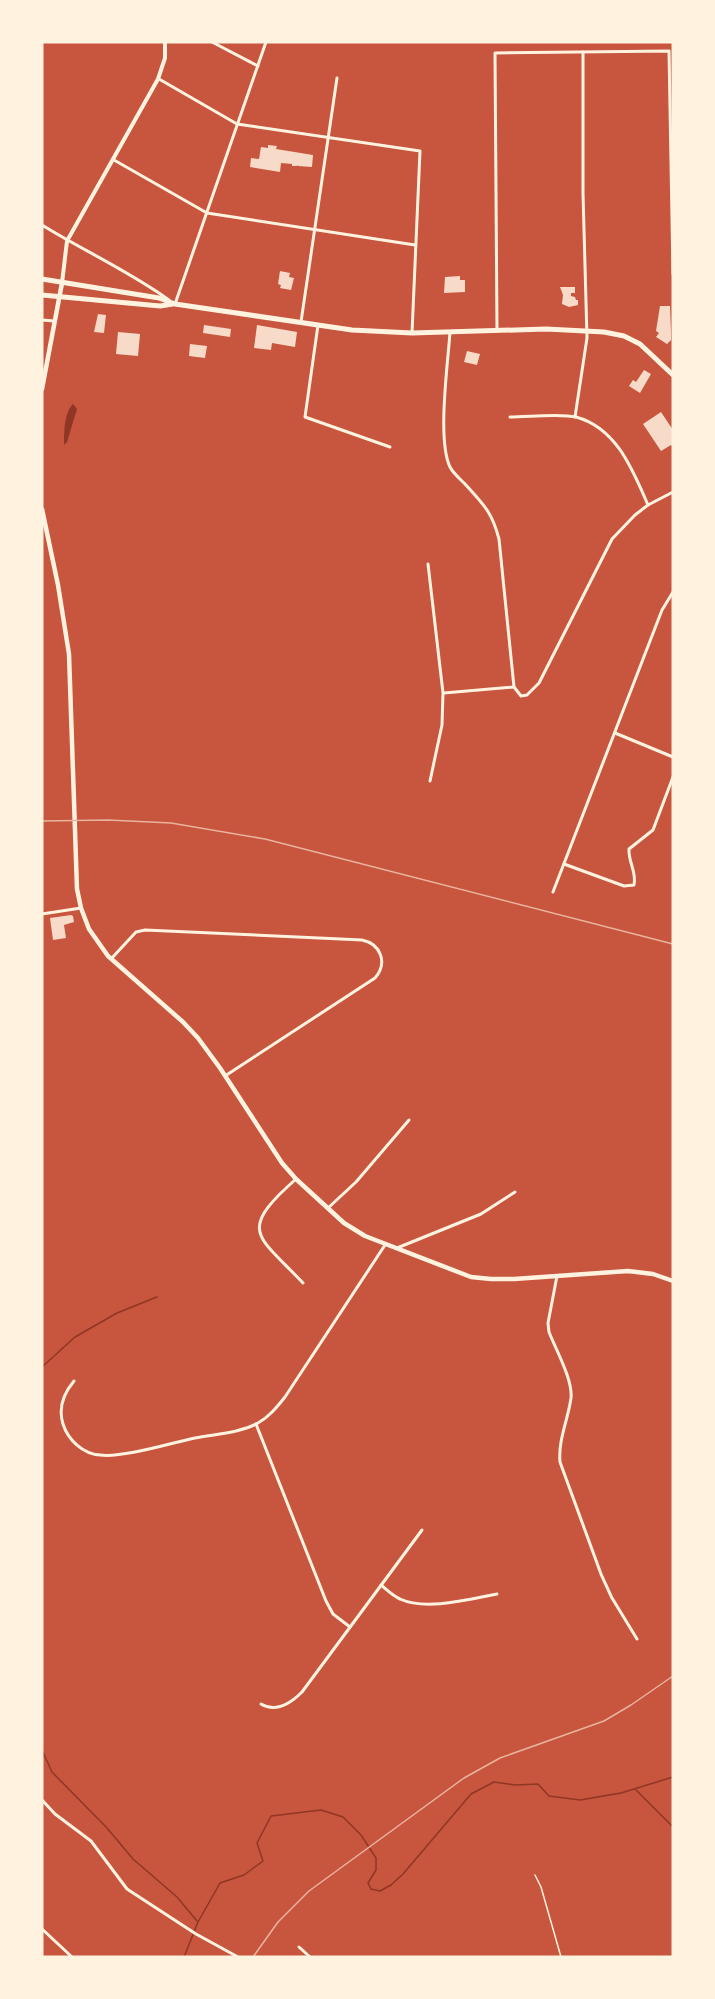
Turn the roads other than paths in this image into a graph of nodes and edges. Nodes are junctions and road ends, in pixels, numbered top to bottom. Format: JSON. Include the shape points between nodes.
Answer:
{"nodes":[{"id":1,"x":165,"y":42,"type":"edge"},
{"id":2,"x":212,"y":42,"type":"edge"},
{"id":3,"x":266,"y":42,"type":"edge"},
{"id":4,"x":583,"y":52,"type":"junction"},
{"id":5,"x":258,"y":66,"type":"junction"},
{"id":6,"x":337,"y":78,"type":"dead end"},
{"id":7,"x":158,"y":79,"type":"junction"},
{"id":8,"x":237,"y":124,"type":"junction"},
{"id":9,"x":328,"y":137,"type":"junction"},
{"id":10,"x":114,"y":160,"type":"junction"},
{"id":11,"x":207,"y":213,"type":"junction"},
{"id":12,"x":42,"y":225,"type":"edge"},
{"id":13,"x":313,"y":229,"type":"junction"},
{"id":14,"x":67,"y":241,"type":"junction"},
{"id":15,"x":414,"y":245,"type":"junction"},
{"id":16,"x":673,"y":274,"type":"edge"},
{"id":17,"x":42,"y":279,"type":"edge"},
{"id":18,"x":62,"y":284,"type":"junction"},
{"id":19,"x":42,"y":295,"type":"edge"},
{"id":20,"x":60,"y":297,"type":"junction"},
{"id":21,"x":175,"y":304,"type":"junction"},
{"id":22,"x":42,"y":320,"type":"edge"},
{"id":23,"x":54,"y":321,"type":"junction"},
{"id":24,"x":301,"y":322,"type":"junction"},
{"id":25,"x":318,"y":325,"type":"junction"},
{"id":26,"x":496,"y":330,"type":"junction"},
{"id":27,"x":586,"y":330,"type":"junction"},
{"id":28,"x":450,"y":332,"type":"junction"},
{"id":29,"x":412,"y":333,"type":"junction"},
{"id":30,"x":673,"y":375,"type":"edge"},
{"id":31,"x":42,"y":389,"type":"edge"},
{"id":32,"x":510,"y":417,"type":"dead end"},
{"id":33,"x":574,"y":417,"type":"junction"},
{"id":34,"x":390,"y":447,"type":"dead end"},
{"id":35,"x":673,"y":492,"type":"edge"},
{"id":36,"x":648,"y":505,"type":"junction"},
{"id":37,"x":42,"y":509,"type":"edge"},
{"id":38,"x":428,"y":564,"type":"dead end"},
{"id":39,"x":673,"y":592,"type":"edge"},
{"id":40,"x":514,"y":687,"type":"junction"},
{"id":41,"x":443,"y":693,"type":"junction"},
{"id":42,"x":615,"y":733,"type":"junction"},
{"id":43,"x":673,"y":757,"type":"edge"},
{"id":44,"x":673,"y":777,"type":"edge"},
{"id":45,"x":430,"y":781,"type":"dead end"},
{"id":46,"x":564,"y":864,"type":"junction"},
{"id":47,"x":553,"y":891,"type":"dead end"},
{"id":48,"x":81,"y":908,"type":"junction"},
{"id":49,"x":42,"y":914,"type":"edge"},
{"id":50,"x":111,"y":960,"type":"junction"},
{"id":51,"x":225,"y":1076,"type":"junction"},
{"id":52,"x":409,"y":1120,"type":"dead end"},
{"id":53,"x":296,"y":1179,"type":"junction"},
{"id":54,"x":515,"y":1192,"type":"dead end"},
{"id":55,"x":327,"y":1209,"type":"junction"},
{"id":56,"x":385,"y":1245,"type":"junction"},
{"id":57,"x":396,"y":1249,"type":"junction"},
{"id":58,"x":557,"y":1276,"type":"junction"},
{"id":59,"x":673,"y":1281,"type":"edge"},
{"id":60,"x":303,"y":1282,"type":"dead end"},
{"id":61,"x":75,"y":1382,"type":"dead end"},
{"id":62,"x":256,"y":1424,"type":"junction"},
{"id":63,"x":422,"y":1530,"type":"dead end"},
{"id":64,"x":381,"y":1586,"type":"junction"},
{"id":65,"x":497,"y":1594,"type":"dead end"},
{"id":66,"x":350,"y":1627,"type":"junction"},
{"id":67,"x":637,"y":1639,"type":"dead end"},
{"id":68,"x":261,"y":1704,"type":"dead end"},
{"id":69,"x":42,"y":1800,"type":"edge"},
{"id":70,"x":535,"y":1875,"type":"dead end"},
{"id":71,"x":42,"y":1929,"type":"edge"},
{"id":72,"x":299,"y":1947,"type":"dead end"},
{"id":73,"x":72,"y":1957,"type":"edge"},
{"id":74,"x":238,"y":1957,"type":"edge"},
{"id":75,"x":310,"y":1957,"type":"edge"},
{"id":76,"x":561,"y":1957,"type":"edge"}],
"edges":[{"from":1,"to":7,"type":"street"},
{"from":2,"to":5,"type":"street"},
{"from":3,"to":5,"type":"street"},
{"from":4,"to":16,"type":"street","via":[[669,51]]},
{"from":4,"to":26,"type":"street","via":[[495,53]]},
{"from":4,"to":27,"type":"street"},
{"from":5,"to":8,"type":"street"},
{"from":6,"to":9,"type":"street"},
{"from":7,"to":8,"type":"street"},
{"from":7,"to":10,"type":"street"},
{"from":8,"to":9,"type":"street"},
{"from":8,"to":11,"type":"street"},
{"from":9,"to":13,"type":"street"},
{"from":9,"to":15,"type":"street","via":[[420,152]]},
{"from":10,"to":11,"type":"street"},
{"from":10,"to":14,"type":"street"},
{"from":11,"to":13,"type":"street"},
{"from":11,"to":21,"type":"street"},
{"from":12,"to":14,"type":"street"},
{"from":13,"to":15,"type":"street"},
{"from":13,"to":24,"type":"street"},
{"from":14,"to":18,"type":"street"},
{"from":14,"to":21,"type":"street","via":[[121,269]]},
{"from":15,"to":29,"type":"street"},
{"from":17,"to":18,"type":"main road"},
{"from":18,"to":20,"type":"main road"},
{"from":18,"to":21,"type":"main road","via":[[159,298]]},
{"from":19,"to":20,"type":"main road"},
{"from":20,"to":21,"type":"main road"},
{"from":20,"to":23,"type":"main road"},
{"from":21,"to":24,"type":"main road"},
{"from":22,"to":23,"type":"street"},
{"from":23,"to":31,"type":"main road"},
{"from":24,"to":25,"type":"main road"},
{"from":25,"to":29,"type":"main road"},
{"from":25,"to":34,"type":"street","via":[[305,417]]},
{"from":26,"to":27,"type":"main road"},
{"from":26,"to":28,"type":"main road"},
{"from":27,"to":30,"type":"main road","via":[[632,340]]},
{"from":27,"to":33,"type":"street"},
{"from":28,"to":29,"type":"main road"},
{"from":28,"to":40,"type":"street","via":[[444,408],[446,450],[450,468],[494,519]]},
{"from":32,"to":33,"type":"street"},
{"from":33,"to":36,"type":"street","via":[[590,422],[620,448]]},
{"from":35,"to":36,"type":"street"},
{"from":36,"to":40,"type":"street","via":[[612,539],[533,691],[524,696]]},
{"from":37,"to":48,"type":"main road","via":[[69,654],[77,889]]},
{"from":38,"to":41,"type":"street"},
{"from":39,"to":42,"type":"street","via":[[662,610]]},
{"from":40,"to":41,"type":"street"},
{"from":41,"to":45,"type":"street","via":[[442,726]]},
{"from":42,"to":43,"type":"street"},
{"from":42,"to":46,"type":"street"},
{"from":44,"to":46,"type":"street","via":[[653,830],[629,849],[635,873],[635,882],[630,887]]},
{"from":46,"to":47,"type":"street"},
{"from":48,"to":49,"type":"street"},
{"from":48,"to":50,"type":"main road","via":[[89,929]]},
{"from":50,"to":51,"type":"main road","via":[[183,1022]]},
{"from":50,"to":51,"type":"street","via":[[136,933],[145,930],[362,940],[376,946],[382,960],[375,978]]},
{"from":51,"to":53,"type":"main road"},
{"from":52,"to":55,"type":"street","via":[[356,1182]]},
{"from":53,"to":55,"type":"main road"},
{"from":53,"to":60,"type":"street","via":[[266,1208],[260,1232],[269,1250]]},
{"from":54,"to":57,"type":"street","via":[[481,1214]]},
{"from":55,"to":56,"type":"main road","via":[[344,1224]]},
{"from":56,"to":57,"type":"main road"},
{"from":56,"to":62,"type":"street","via":[[285,1397]]},
{"from":57,"to":58,"type":"main road","via":[[471,1277]]},
{"from":58,"to":59,"type":"main road","via":[[628,1271]]},
{"from":58,"to":67,"type":"street","via":[[549,1332],[571,1397],[559,1449],[560,1462],[601,1574]]},
{"from":61,"to":62,"type":"street","via":[[62,1401],[62,1422],[74,1443],[94,1454],[117,1454]]},
{"from":62,"to":66,"type":"street","via":[[326,1601],[333,1614]]},
{"from":63,"to":64,"type":"street"},
{"from":64,"to":65,"type":"street","via":[[400,1600],[414,1603],[456,1602]]},
{"from":64,"to":66,"type":"street"},
{"from":66,"to":68,"type":"street","via":[[298,1696],[273,1708]]},
{"from":69,"to":74,"type":"street","via":[[91,1841],[128,1889],[190,1931]]},
{"from":70,"to":76,"type":"lane"},
{"from":71,"to":73,"type":"street"},
{"from":72,"to":75,"type":"street"}]}
